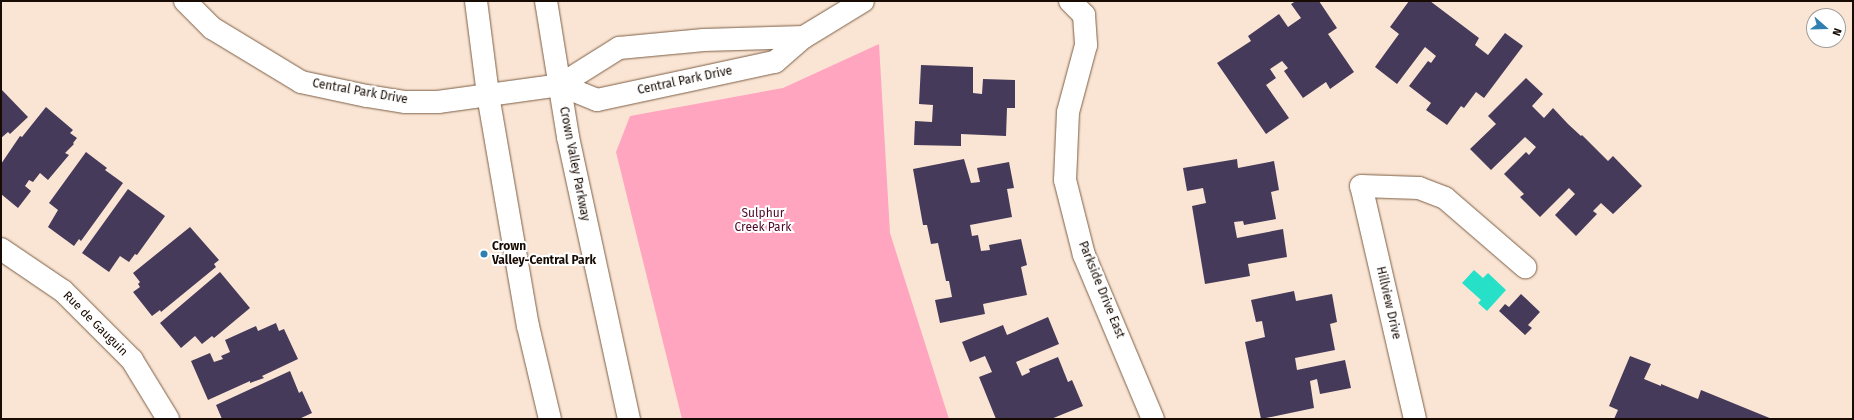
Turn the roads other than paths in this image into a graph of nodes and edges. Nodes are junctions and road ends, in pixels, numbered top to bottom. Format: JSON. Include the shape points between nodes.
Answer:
{"nodes":[{"id":1,"x":185,"y":1,"type":"edge"},
{"id":2,"x":476,"y":1,"type":"edge"},
{"id":3,"x":546,"y":1,"type":"edge"},
{"id":4,"x":863,"y":1,"type":"edge"},
{"id":5,"x":1077,"y":8,"type":"edge"},
{"id":6,"x":804,"y":37,"type":"junction"},
{"id":7,"x":560,"y":85,"type":"junction"},
{"id":8,"x":488,"y":95,"type":"junction"},
{"id":9,"x":1,"y":249,"type":"edge"},
{"id":10,"x":1525,"y":267,"type":"dead end"},
{"id":11,"x":168,"y":419,"type":"edge"},
{"id":12,"x":550,"y":419,"type":"edge"},
{"id":13,"x":628,"y":419,"type":"edge"},
{"id":14,"x":1153,"y":419,"type":"edge"},
{"id":15,"x":1415,"y":419,"type":"edge"}],
"edges":[{"from":1,"to":8,"type":"street","name":"Central Park Drive","via":[[212,28],[301,82],[406,102],[438,102]]},
{"from":2,"to":8,"type":"street"},
{"from":3,"to":7,"type":"street","name":"Crown Valley Parkway"},
{"from":4,"to":6,"type":"street","name":"Central Park Drive"},
{"from":5,"to":14,"type":"street","name":"Parkside Drive East","via":[[1086,45],[1068,112],[1065,180],[1084,256]]},
{"from":6,"to":7,"type":"street","name":"Central Park Drive","via":[[704,40],[619,48]]},
{"from":6,"to":7,"type":"street","name":"Central Park Drive","via":[[775,62],[604,99],[597,100]]},
{"from":7,"to":8,"type":"street","name":"Central Park Drive"},
{"from":7,"to":13,"type":"street","name":"Crown Valley Parkway","via":[[587,230]]},
{"from":8,"to":12,"type":"street","via":[[528,326]]},
{"from":9,"to":11,"type":"street","name":"Rue de Gauguin","via":[[63,291],[132,360]]},
{"from":10,"to":15,"type":"street","name":"Hillview Drive","via":[[1445,198],[1419,188],[1361,186]]}]}
